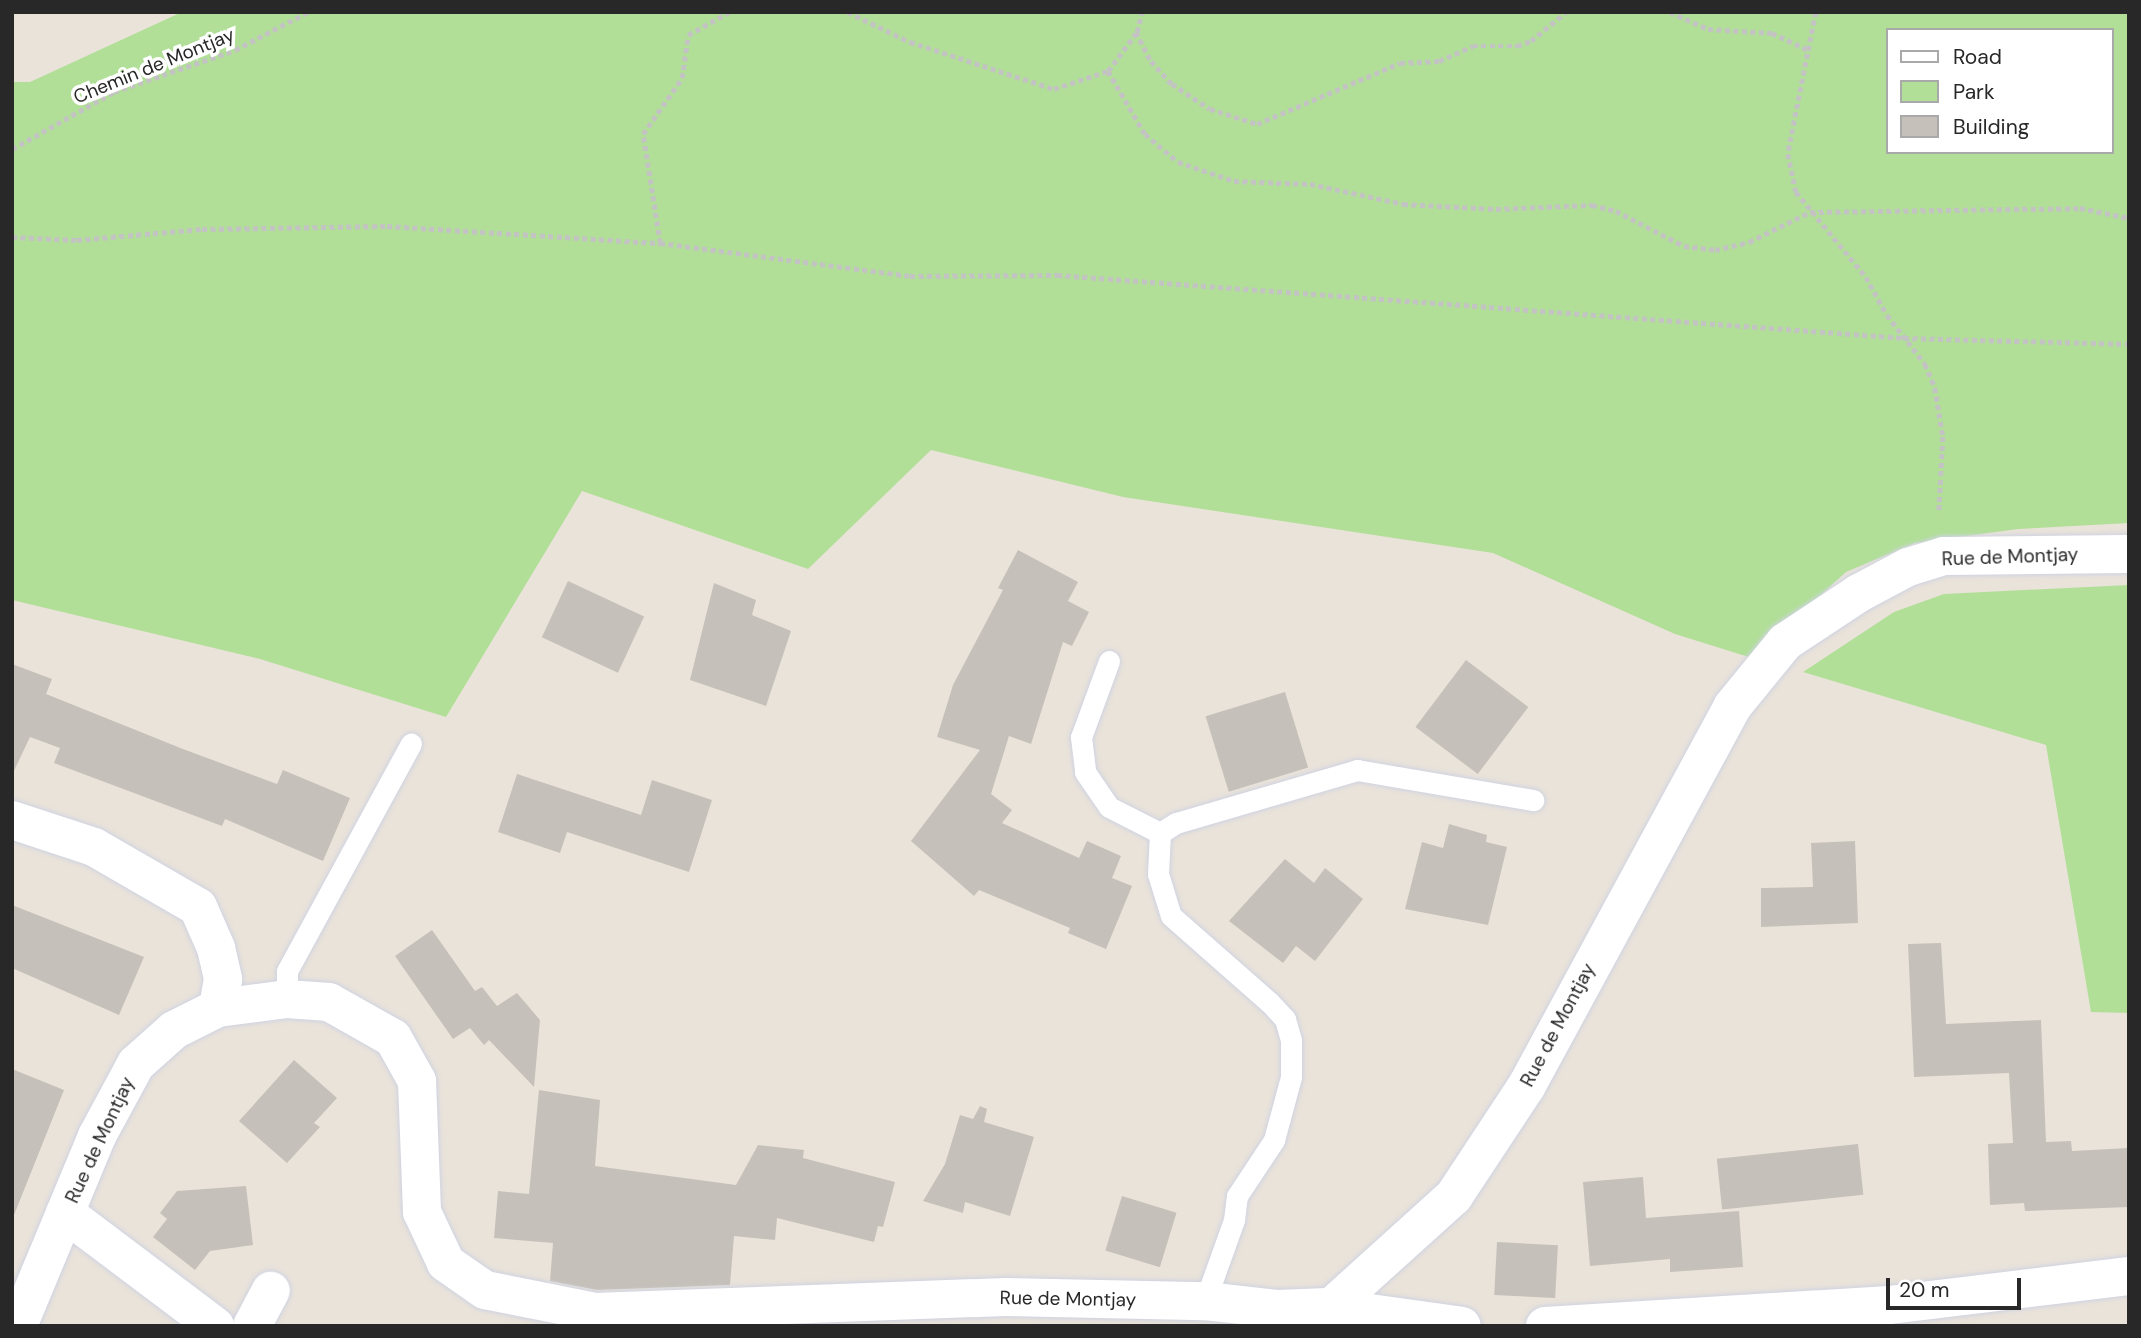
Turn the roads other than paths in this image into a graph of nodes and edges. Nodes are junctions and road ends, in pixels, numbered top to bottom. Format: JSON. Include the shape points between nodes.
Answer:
{"nodes":[{"id":1,"x":2129,"y":554,"type":"edge"},
{"id":2,"x":1109,"y":661,"type":"dead end"},
{"id":3,"x":411,"y":744,"type":"dead end"},
{"id":4,"x":1533,"y":800,"type":"dead end"},
{"id":5,"x":12,"y":820,"type":"edge"},
{"id":6,"x":1160,"y":834,"type":"junction"},
{"id":7,"x":287,"y":999,"type":"junction"},
{"id":8,"x":218,"y":1008,"type":"junction"},
{"id":9,"x":65,"y":1213,"type":"junction"},
{"id":10,"x":2129,"y":1276,"type":"edge"},
{"id":11,"x":271,"y":1291,"type":"dead end"},
{"id":12,"x":1205,"y":1301,"type":"junction"},
{"id":13,"x":1320,"y":1317,"type":"edge"},
{"id":14,"x":18,"y":1326,"type":"edge"},
{"id":15,"x":215,"y":1326,"type":"edge"},
{"id":16,"x":252,"y":1326,"type":"edge"},
{"id":17,"x":1462,"y":1326,"type":"edge"},
{"id":18,"x":1545,"y":1326,"type":"edge"}],
"edges":[{"from":1,"to":13,"type":"street","name":"Rue de Montjay","via":[[1944,556],[1908,567],[1858,593],[1785,642],[1732,707],[1526,1087],[1454,1196]]},
{"from":2,"to":6,"type":"lane","via":[[1081,737],[1085,772],[1109,807]]},
{"from":3,"to":7,"type":"lane","via":[[287,971]]},
{"from":4,"to":6,"type":"lane","via":[[1357,770],[1176,823]]},
{"from":5,"to":8,"type":"street","via":[[93,846],[198,907],[216,948],[223,979]]},
{"from":6,"to":12,"type":"lane","via":[[1158,874],[1171,916],[1269,1002],[1285,1019],[1291,1041],[1291,1077],[1274,1140],[1237,1196],[1234,1220]]},
{"from":7,"to":8,"type":"street","name":"Rue de Montjay"},
{"from":7,"to":12,"type":"street","name":"Rue de Montjay","via":[[330,1002],[393,1038],[417,1081],[422,1212],[446,1263],[485,1290],[595,1312],[1006,1297]]},
{"from":8,"to":9,"type":"street","name":"Rue de Montjay","via":[[174,1030],[136,1064],[97,1136]]},
{"from":9,"to":14,"type":"street","name":"Rue de Montjay"},
{"from":9,"to":15,"type":"street"},
{"from":10,"to":18,"type":"street","via":[[1889,1305]]},
{"from":11,"to":16,"type":"street"},
{"from":12,"to":13,"type":"street","name":"Rue de Montjay"},
{"from":13,"to":17,"type":"street"}]}
